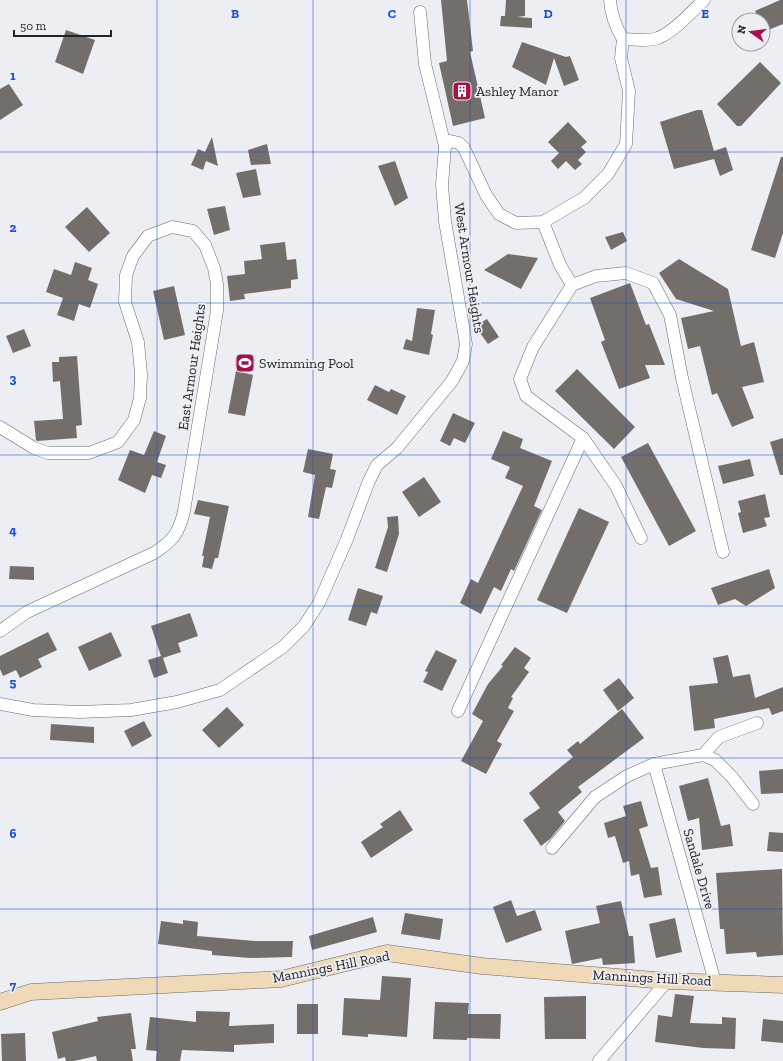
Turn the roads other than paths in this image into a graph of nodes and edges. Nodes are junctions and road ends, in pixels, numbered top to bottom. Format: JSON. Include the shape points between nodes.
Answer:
{"nodes":[{"id":1,"x":610,"y":0,"type":"edge"},
{"id":2,"x":704,"y":0,"type":"edge"},
{"id":3,"x":420,"y":12,"type":"dead end"},
{"id":4,"x":623,"y":38,"type":"junction"},
{"id":5,"x":445,"y":146,"type":"junction"},
{"id":6,"x":543,"y":222,"type":"junction"},
{"id":7,"x":572,"y":285,"type":"junction"},
{"id":8,"x":0,"y":427,"type":"edge"},
{"id":9,"x":583,"y":438,"type":"junction"},
{"id":10,"x":641,"y":538,"type":"dead end"},
{"id":11,"x":723,"y":552,"type":"dead end"},
{"id":12,"x":0,"y":631,"type":"edge"},
{"id":13,"x":0,"y":704,"type":"edge"},
{"id":14,"x":458,"y":711,"type":"dead end"},
{"id":15,"x":757,"y":722,"type":"dead end"},
{"id":16,"x":702,"y":755,"type":"junction"},
{"id":17,"x":654,"y":764,"type":"junction"},
{"id":18,"x":753,"y":804,"type":"dead end"},
{"id":19,"x":552,"y":848,"type":"dead end"},
{"id":20,"x":667,"y":981,"type":"junction"},
{"id":21,"x":715,"y":982,"type":"junction"},
{"id":22,"x":783,"y":985,"type":"edge"},
{"id":23,"x":0,"y":1002,"type":"edge"},
{"id":24,"x":599,"y":1061,"type":"edge"}],
"edges":[{"from":1,"to":4,"type":"street","via":[[610,11],[615,26]]},
{"from":2,"to":4,"type":"street","via":[[673,28],[657,38]]},
{"from":3,"to":5,"type":"street","via":[[425,64]]},
{"from":4,"to":6,"type":"street","name":"West Armour Heights","via":[[621,58],[629,91],[626,144],[608,174],[584,198]]},
{"from":5,"to":6,"type":"street","name":"West Armour Heights","via":[[450,141],[459,143],[464,148],[486,195],[499,214],[516,223]]},
{"from":5,"to":13,"type":"street","name":"West Armour Heights","via":[[442,185],[445,221],[466,344],[463,361],[452,381],[397,448],[377,465],[330,580],[304,626],[283,647],[220,690],[177,702],[131,710],[79,712],[33,710]]},
{"from":6,"to":7,"type":"street","via":[[560,265]]},
{"from":7,"to":9,"type":"street","via":[[533,347],[520,379],[526,396]]},
{"from":7,"to":11,"type":"street","via":[[596,276],[626,273],[652,283],[670,316]]},
{"from":8,"to":12,"type":"street","name":"East Armour Heights","via":[[34,448],[48,453],[89,453],[118,442],[134,420],[140,398],[138,342],[125,302],[126,275],[133,256],[148,236],[172,227],[193,231],[205,245],[214,268],[217,311],[189,485],[181,524],[176,535],[154,553],[27,612]]},
{"from":9,"to":10,"type":"street","via":[[616,486]]},
{"from":9,"to":14,"type":"street"},
{"from":15,"to":16,"type":"street","via":[[719,737]]},
{"from":16,"to":17,"type":"street"},
{"from":16,"to":18,"type":"street","via":[[715,760],[724,768]]},
{"from":17,"to":19,"type":"street","via":[[627,776],[595,797]]},
{"from":17,"to":21,"type":"street","name":"Sandale Drive"},
{"from":20,"to":21,"type":"main road","name":"Mannings Hill Road"},
{"from":20,"to":23,"type":"main road","name":"Mannings Hill Road","via":[[482,966],[387,953],[282,979],[31,992]]},
{"from":20,"to":24,"type":"street"},
{"from":21,"to":22,"type":"main road","name":"Mannings Hill Road"}]}
